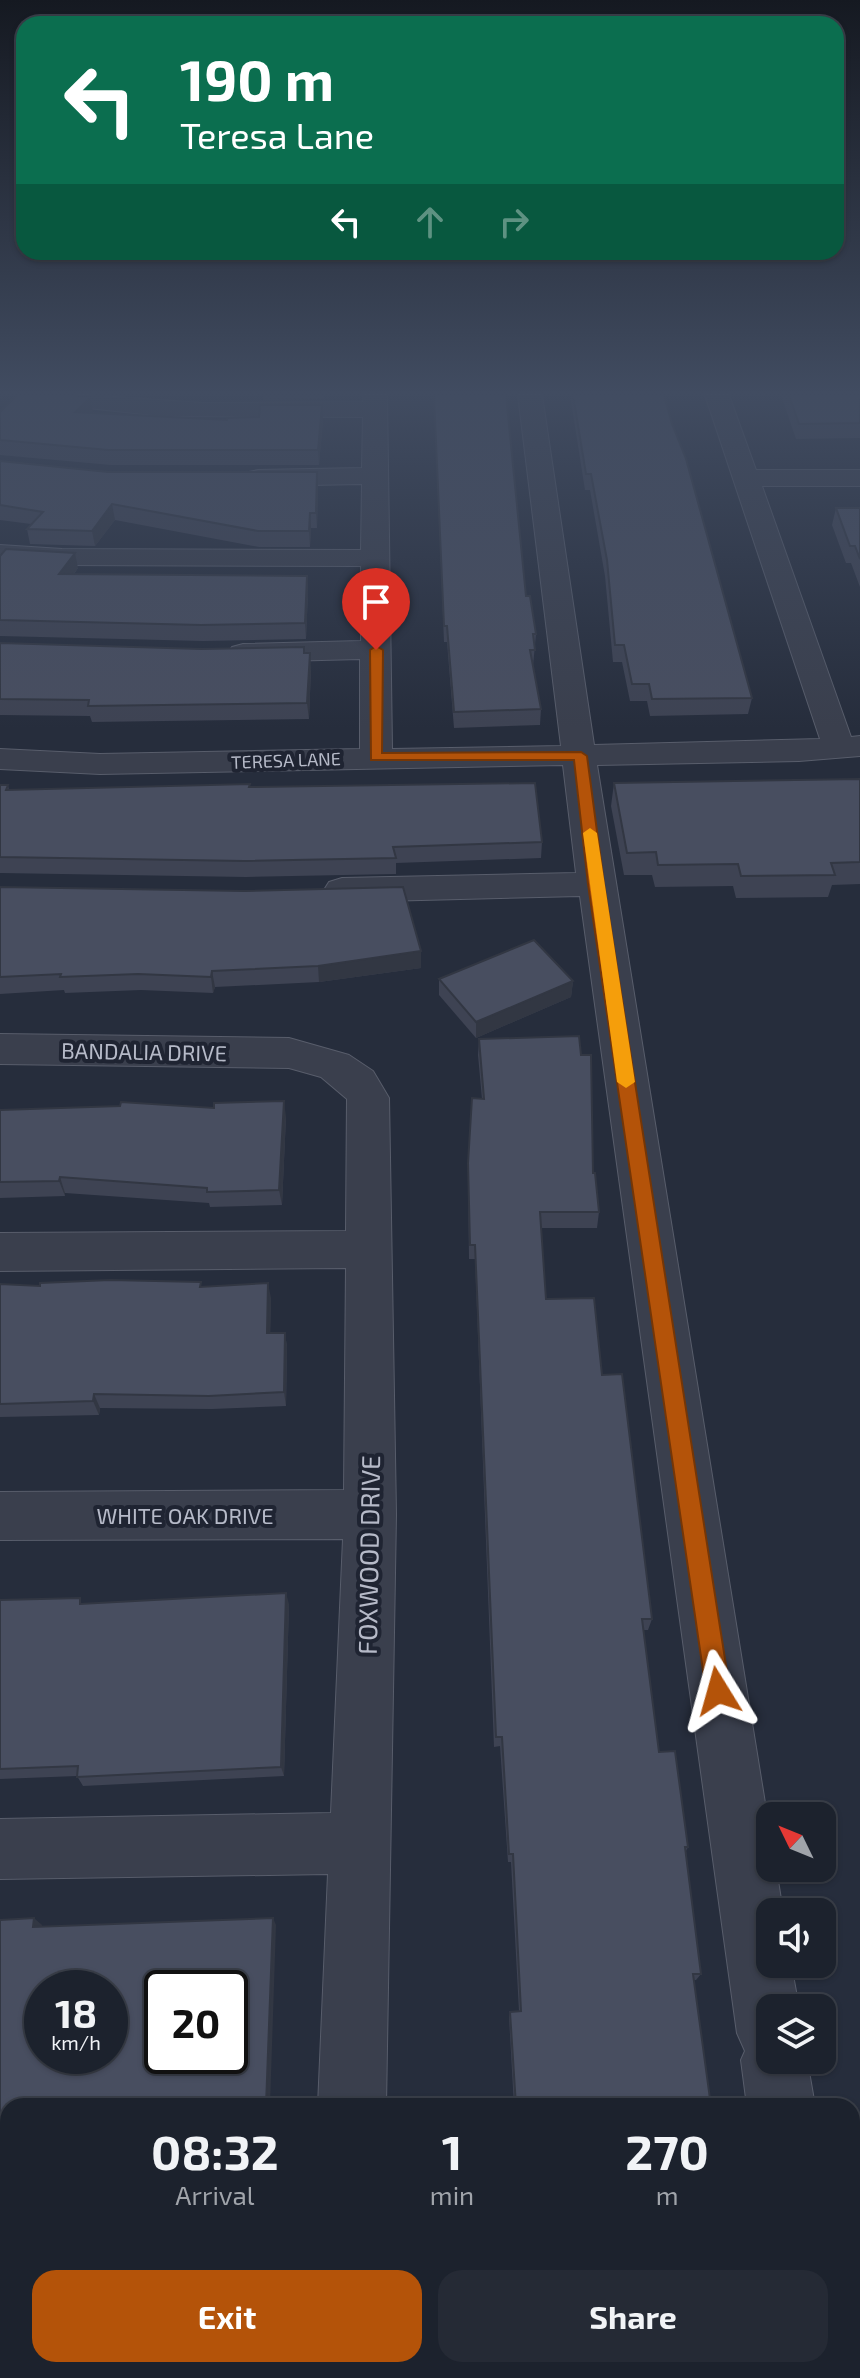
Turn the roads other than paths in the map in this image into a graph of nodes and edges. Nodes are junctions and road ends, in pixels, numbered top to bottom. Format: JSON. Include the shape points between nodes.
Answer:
{"nodes":[{"id":1,"x":376,"y":506,"type":"edge"},
{"id":2,"x":546,"y":506,"type":"edge"},
{"id":3,"x":756,"y":506,"type":"edge"},
{"id":4,"x":0,"y":553,"type":"edge"},
{"id":5,"x":377,"y":558,"type":"junction"},
{"id":6,"x":376,"y":650,"type":"junction"},
{"id":7,"x":218,"y":653,"type":"edge"},
{"id":8,"x":850,"y":747,"type":"edge"},
{"id":9,"x":581,"y":756,"type":"junction"},
{"id":10,"x":376,"y":757,"type":"junction"},
{"id":11,"x":0,"y":759,"type":"edge"},
{"id":12,"x":596,"y":884,"type":"junction"},
{"id":13,"x":310,"y":890,"type":"edge"},
{"id":14,"x":0,"y":1049,"type":"edge"},
{"id":15,"x":289,"y":1053,"type":"joint"},
{"id":16,"x":368,"y":1249,"type":"junction"},
{"id":17,"x":0,"y":1252,"type":"edge"},
{"id":18,"x":370,"y":1514,"type":"junction"},
{"id":19,"x":0,"y":1516,"type":"edge"},
{"id":20,"x":360,"y":1843,"type":"junction"},
{"id":21,"x":0,"y":1849,"type":"edge"},
{"id":22,"x":764,"y":1994,"type":"edge"},
{"id":23,"x":776,"y":2074,"type":"edge"},
{"id":24,"x":352,"y":2098,"type":"edge"},
{"id":25,"x":780,"y":2098,"type":"edge"}],
"edges":[{"from":1,"to":5,"type":"street"},
{"from":2,"to":9,"type":"street"},
{"from":3,"to":8,"type":"street"},
{"from":4,"to":5,"type":"street"},
{"from":5,"to":6,"type":"street"},
{"from":6,"to":7,"type":"street"},
{"from":6,"to":10,"type":"street"},
{"from":8,"to":9,"type":"street","name":"TERESA LANE"},
{"from":9,"to":10,"type":"street","name":"TERESA LANE"},
{"from":9,"to":12,"type":"street"},
{"from":10,"to":11,"type":"street","name":"TERESA LANE","via":[[100,764]]},
{"from":12,"to":13,"type":"street"},
{"from":12,"to":22,"type":"street"},
{"from":14,"to":15,"type":"street","name":"BANDALIA DRIVE"},
{"from":15,"to":16,"type":"street","name":"FOXWOOD DRIVE","via":[[335,1066],[358,1082],[368,1098]]},
{"from":16,"to":17,"type":"street"},
{"from":16,"to":18,"type":"street","name":"FOXWOOD DRIVE"},
{"from":18,"to":19,"type":"street","name":"WHITE OAK DRIVE"},
{"from":18,"to":20,"type":"street","name":"FOXWOOD DRIVE"},
{"from":20,"to":21,"type":"street"},
{"from":20,"to":24,"type":"street","name":"FOXWOOD DRIVE"},
{"from":23,"to":25,"type":"street"}]}
